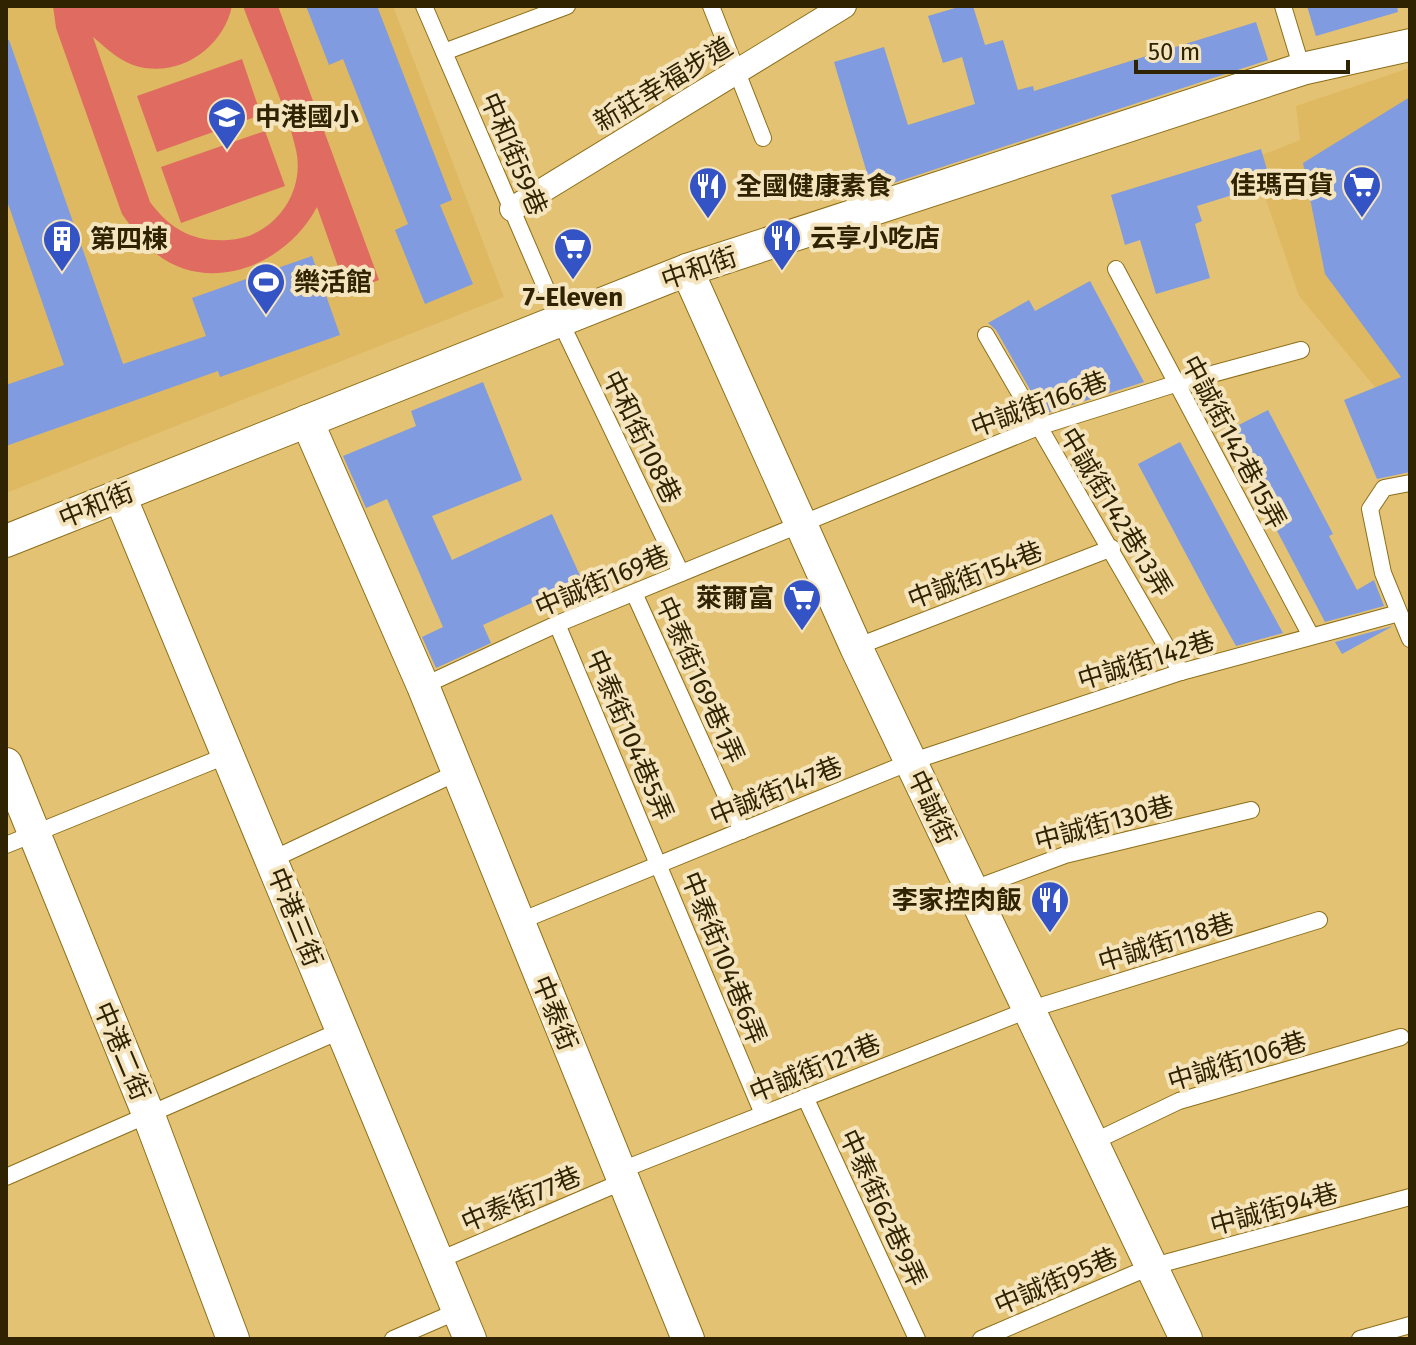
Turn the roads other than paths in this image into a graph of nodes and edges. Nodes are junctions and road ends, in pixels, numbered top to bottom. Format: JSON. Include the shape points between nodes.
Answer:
{"nodes":[{"id":1,"x":424,"y":6,"type":"edge"},
{"id":2,"x":567,"y":6,"type":"edge"},
{"id":3,"x":711,"y":6,"type":"edge"},
{"id":4,"x":844,"y":6,"type":"edge"},
{"id":5,"x":1283,"y":6,"type":"edge"},
{"id":6,"x":1410,"y":45,"type":"edge"},
{"id":7,"x":444,"y":52,"type":"junction"},
{"id":8,"x":1302,"y":69,"type":"junction"},
{"id":9,"x":737,"y":72,"type":"junction"},
{"id":10,"x":763,"y":138,"type":"dead end"},
{"id":11,"x":512,"y":209,"type":"junction"},
{"id":12,"x":1116,"y":269,"type":"dead end"},
{"id":13,"x":687,"y":270,"type":"junction"},
{"id":14,"x":560,"y":321,"type":"junction"},
{"id":15,"x":986,"y":335,"type":"dead end"},
{"id":16,"x":1301,"y":350,"type":"dead end"},
{"id":17,"x":1175,"y":384,"type":"junction"},
{"id":18,"x":307,"y":421,"type":"junction"},
{"id":19,"x":1038,"y":427,"type":"junction"},
{"id":20,"x":1410,"y":483,"type":"edge"},
{"id":21,"x":120,"y":496,"type":"junction"},
{"id":22,"x":801,"y":524,"type":"junction"},
{"id":23,"x":6,"y":541,"type":"edge"},
{"id":24,"x":1112,"y":548,"type":"junction"},
{"id":25,"x":681,"y":573,"type":"junction"},
{"id":26,"x":634,"y":593,"type":"junction"},
{"id":27,"x":1399,"y":613,"type":"junction"},
{"id":28,"x":557,"y":624,"type":"junction"},
{"id":29,"x":1311,"y":636,"type":"junction"},
{"id":30,"x":1410,"y":639,"type":"edge"},
{"id":31,"x":856,"y":647,"type":"junction"},
{"id":32,"x":1181,"y":672,"type":"junction"},
{"id":33,"x":423,"y":686,"type":"junction"},
{"id":34,"x":228,"y":755,"type":"junction"},
{"id":35,"x":910,"y":762,"type":"junction"},
{"id":36,"x":6,"y":764,"type":"edge"},
{"id":37,"x":456,"y":773,"type":"junction"},
{"id":38,"x":1251,"y":810,"type":"dead end"},
{"id":39,"x":742,"y":831,"type":"junction"},
{"id":40,"x":19,"y":840,"type":"edge"},
{"id":41,"x":271,"y":860,"type":"junction"},
{"id":42,"x":660,"y":864,"type":"junction"},
{"id":43,"x":971,"y":890,"type":"junction"},
{"id":44,"x":1319,"y":920,"type":"dead end"},
{"id":45,"x":518,"y":922,"type":"junction"},
{"id":46,"x":1028,"y":1010,"type":"junction"},
{"id":47,"x":342,"y":1030,"type":"junction"},
{"id":48,"x":1401,"y":1037,"type":"dead end"},
{"id":49,"x":805,"y":1097,"type":"junction"},
{"id":50,"x":763,"y":1114,"type":"junction"},
{"id":51,"x":149,"y":1116,"type":"junction"},
{"id":52,"x":1091,"y":1143,"type":"junction"},
{"id":53,"x":621,"y":1176,"type":"junction"},
{"id":54,"x":6,"y":1177,"type":"edge"},
{"id":55,"x":1410,"y":1197,"type":"edge"},
{"id":56,"x":437,"y":1261,"type":"junction"},
{"id":57,"x":1150,"y":1267,"type":"junction"},
{"id":58,"x":464,"y":1325,"type":"edge"},
{"id":59,"x":1410,"y":1325,"type":"edge"},
{"id":60,"x":233,"y":1339,"type":"edge"},
{"id":61,"x":393,"y":1339,"type":"edge"},
{"id":62,"x":688,"y":1339,"type":"edge"},
{"id":63,"x":917,"y":1339,"type":"edge"},
{"id":64,"x":981,"y":1339,"type":"edge"},
{"id":65,"x":1186,"y":1339,"type":"edge"},
{"id":66,"x":1360,"y":1339,"type":"edge"}],
"edges":[{"from":1,"to":7,"type":"lane","name":"中和街59巷"},
{"from":2,"to":7,"type":"lane"},
{"from":3,"to":9,"type":"lane"},
{"from":4,"to":9,"type":"street","name":"新莊幸福步道"},
{"from":5,"to":8,"type":"lane"},
{"from":6,"to":8,"type":"street","name":"中和街"},
{"from":7,"to":11,"type":"lane","name":"中和街59巷"},
{"from":8,"to":13,"type":"street","name":"中和街"},
{"from":9,"to":10,"type":"lane"},
{"from":9,"to":11,"type":"street","name":"新莊幸福步道"},
{"from":11,"to":14,"type":"lane","name":"中和街59巷"},
{"from":12,"to":17,"type":"lane","name":"中誠街142巷15弄"},
{"from":13,"to":14,"type":"street","name":"中和街"},
{"from":13,"to":22,"type":"street","name":"中誠街"},
{"from":14,"to":18,"type":"street","name":"中和街"},
{"from":14,"to":25,"type":"lane","name":"中和街108巷"},
{"from":15,"to":19,"type":"lane","name":"中誠街142巷13弄"},
{"from":16,"to":17,"type":"lane","name":"中誠街166巷"},
{"from":17,"to":19,"type":"lane","name":"中誠街166巷"},
{"from":17,"to":29,"type":"lane","name":"中誠街142巷15弄"},
{"from":18,"to":21,"type":"street","name":"中和街"},
{"from":18,"to":33,"type":"street","name":"中泰街"},
{"from":19,"to":22,"type":"lane","name":"中誠街166巷"},
{"from":19,"to":24,"type":"lane","name":"中誠街142巷13弄"},
{"from":20,"to":27,"type":"lane","via":[[1384,488],[1370,509],[1383,573]]},
{"from":21,"to":23,"type":"street","name":"中和街"},
{"from":21,"to":34,"type":"street","name":"中港三街"},
{"from":22,"to":25,"type":"lane","name":"中誠街169巷"},
{"from":22,"to":31,"type":"street","name":"中誠街"},
{"from":24,"to":31,"type":"lane","name":"中誠街154巷"},
{"from":24,"to":32,"type":"lane","name":"中誠街142巷13弄"},
{"from":25,"to":26,"type":"lane","name":"中誠街169巷"},
{"from":26,"to":28,"type":"lane","name":"中誠街169巷"},
{"from":26,"to":39,"type":"lane","name":"中泰街169巷1弄"},
{"from":27,"to":29,"type":"lane","name":"中誠街142巷"},
{"from":27,"to":30,"type":"lane"},
{"from":28,"to":33,"type":"lane","name":"中誠街169巷"},
{"from":28,"to":42,"type":"lane","name":"中泰街104巷5弄"},
{"from":29,"to":32,"type":"lane","name":"中誠街142巷"},
{"from":31,"to":35,"type":"street","name":"中誠街"},
{"from":32,"to":35,"type":"lane","name":"中誠街142巷"},
{"from":33,"to":37,"type":"street","name":"中泰街"},
{"from":34,"to":40,"type":"lane"},
{"from":34,"to":41,"type":"street","name":"中港三街"},
{"from":35,"to":39,"type":"lane","name":"中誠街147巷"},
{"from":35,"to":43,"type":"street","name":"中誠街"},
{"from":36,"to":40,"type":"street","name":"中港二街"},
{"from":37,"to":41,"type":"lane"},
{"from":37,"to":45,"type":"street","name":"中泰街"},
{"from":38,"to":43,"type":"lane","name":"中誠街130巷","via":[[1065,855]]},
{"from":39,"to":42,"type":"lane","name":"中誠街147巷"},
{"from":40,"to":51,"type":"street","name":"中港二街"},
{"from":41,"to":47,"type":"street","name":"中港三街"},
{"from":42,"to":45,"type":"lane","name":"中誠街147巷"},
{"from":42,"to":50,"type":"lane","name":"中泰街104巷6弄"},
{"from":43,"to":46,"type":"street","name":"中誠街"},
{"from":44,"to":46,"type":"lane","name":"中誠街118巷"},
{"from":45,"to":53,"type":"street","name":"中泰街"},
{"from":46,"to":49,"type":"lane","name":"中誠街121巷"},
{"from":46,"to":52,"type":"street","name":"中誠街"},
{"from":47,"to":51,"type":"lane"},
{"from":47,"to":56,"type":"street","name":"中港三街"},
{"from":48,"to":52,"type":"lane","name":"中誠街106巷","via":[[1179,1101]]},
{"from":49,"to":50,"type":"lane","name":"中誠街121巷"},
{"from":49,"to":63,"type":"lane","name":"中泰街62巷9弄"},
{"from":50,"to":53,"type":"lane","name":"中誠街121巷"},
{"from":51,"to":54,"type":"lane"},
{"from":51,"to":60,"type":"street","name":"中港二街"},
{"from":52,"to":57,"type":"street","name":"中誠街"},
{"from":53,"to":56,"type":"lane","name":"中泰街77巷"},
{"from":53,"to":62,"type":"street","name":"中泰街"},
{"from":55,"to":57,"type":"lane","name":"中誠街94巷"},
{"from":56,"to":58,"type":"street","name":"中港三街"},
{"from":57,"to":64,"type":"lane","name":"中誠街95巷"},
{"from":57,"to":65,"type":"street","name":"中誠街"},
{"from":58,"to":61,"type":"lane"},
{"from":59,"to":66,"type":"lane"}]}
